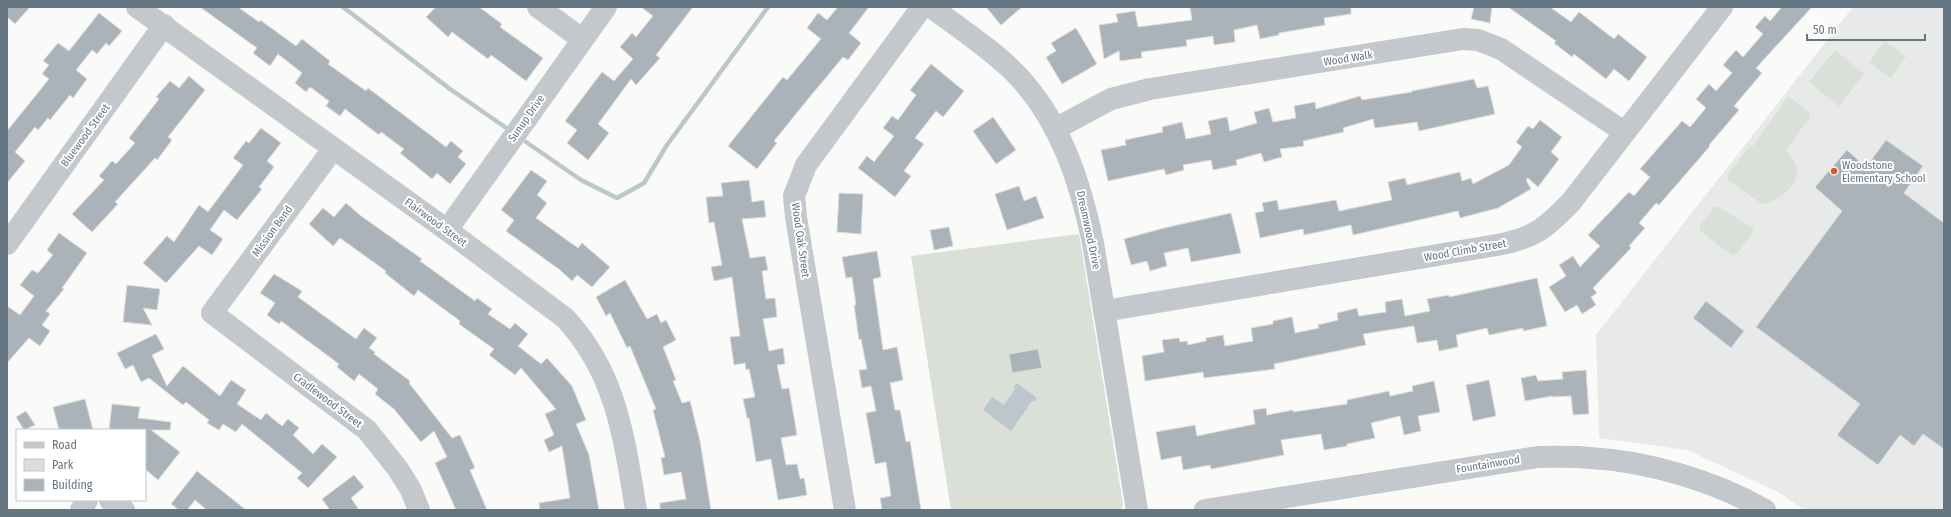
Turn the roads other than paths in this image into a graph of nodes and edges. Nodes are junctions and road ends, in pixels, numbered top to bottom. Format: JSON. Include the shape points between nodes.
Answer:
{"nodes":[{"id":1,"x":136,"y":7,"type":"edge"},
{"id":2,"x":538,"y":7,"type":"edge"},
{"id":3,"x":606,"y":7,"type":"edge"},
{"id":4,"x":922,"y":7,"type":"edge"},
{"id":5,"x":931,"y":7,"type":"edge"},
{"id":6,"x":1722,"y":7,"type":"edge"},
{"id":7,"x":164,"y":26,"type":"junction"},
{"id":8,"x":582,"y":39,"type":"junction"},
{"id":9,"x":1055,"y":129,"type":"junction"},
{"id":10,"x":1624,"y":132,"type":"junction"},
{"id":11,"x":333,"y":149,"type":"junction"},
{"id":12,"x":447,"y":230,"type":"junction"},
{"id":13,"x":7,"y":244,"type":"edge"},
{"id":14,"x":1104,"y":311,"type":"junction"},
{"id":15,"x":212,"y":313,"type":"joint"},
{"id":16,"x":86,"y":501,"type":"edge"},
{"id":17,"x":111,"y":501,"type":"edge"},
{"id":18,"x":81,"y":510,"type":"edge"},
{"id":19,"x":124,"y":510,"type":"edge"},
{"id":20,"x":419,"y":510,"type":"edge"},
{"id":21,"x":636,"y":510,"type":"edge"},
{"id":22,"x":845,"y":510,"type":"edge"},
{"id":23,"x":1137,"y":510,"type":"edge"},
{"id":24,"x":1204,"y":510,"type":"edge"},
{"id":25,"x":1765,"y":510,"type":"edge"}],
"edges":[{"from":1,"to":7,"type":"street","name":"Flairwood Street"},
{"from":2,"to":8,"type":"street"},
{"from":3,"to":8,"type":"street","name":"Sunup Drive"},
{"from":4,"to":22,"type":"street","name":"Wood Oak Street","via":[[806,165],[794,196]]},
{"from":5,"to":9,"type":"street","name":"Dreamwood Drive","via":[[1015,73],[1039,102]]},
{"from":6,"to":10,"type":"street","name":"Wood Climb Street"},
{"from":7,"to":11,"type":"street","name":"Flairwood Street"},
{"from":7,"to":13,"type":"street","name":"Bluewood Street"},
{"from":8,"to":12,"type":"street","name":"Sunup Drive"},
{"from":9,"to":10,"type":"street","name":"Wood Walk","via":[[1111,99],[1150,90],[1463,39],[1478,40],[1501,49]]},
{"from":9,"to":14,"type":"street","name":"Dreamwood Drive","via":[[1076,174],[1086,206]]},
{"from":10,"to":14,"type":"street","name":"Wood Climb Street","via":[[1570,202],[1551,222],[1538,233],[1519,241]]},
{"from":11,"to":12,"type":"street","name":"Flairwood Street"},
{"from":11,"to":15,"type":"street","name":"Mission Bend"},
{"from":12,"to":21,"type":"street","name":"Flairwood Street","via":[[553,307],[577,331],[613,397],[624,439]]},
{"from":14,"to":23,"type":"street","name":"Dreamwood Drive"},
{"from":15,"to":20,"type":"street","name":"Cradlewood Street","via":[[368,430],[398,469]]},
{"from":16,"to":18,"type":"street"},
{"from":17,"to":19,"type":"street"},
{"from":24,"to":25,"type":"street","name":"Fountainwood","via":[[1538,457],[1591,458],[1646,466],[1709,484]]}]}
